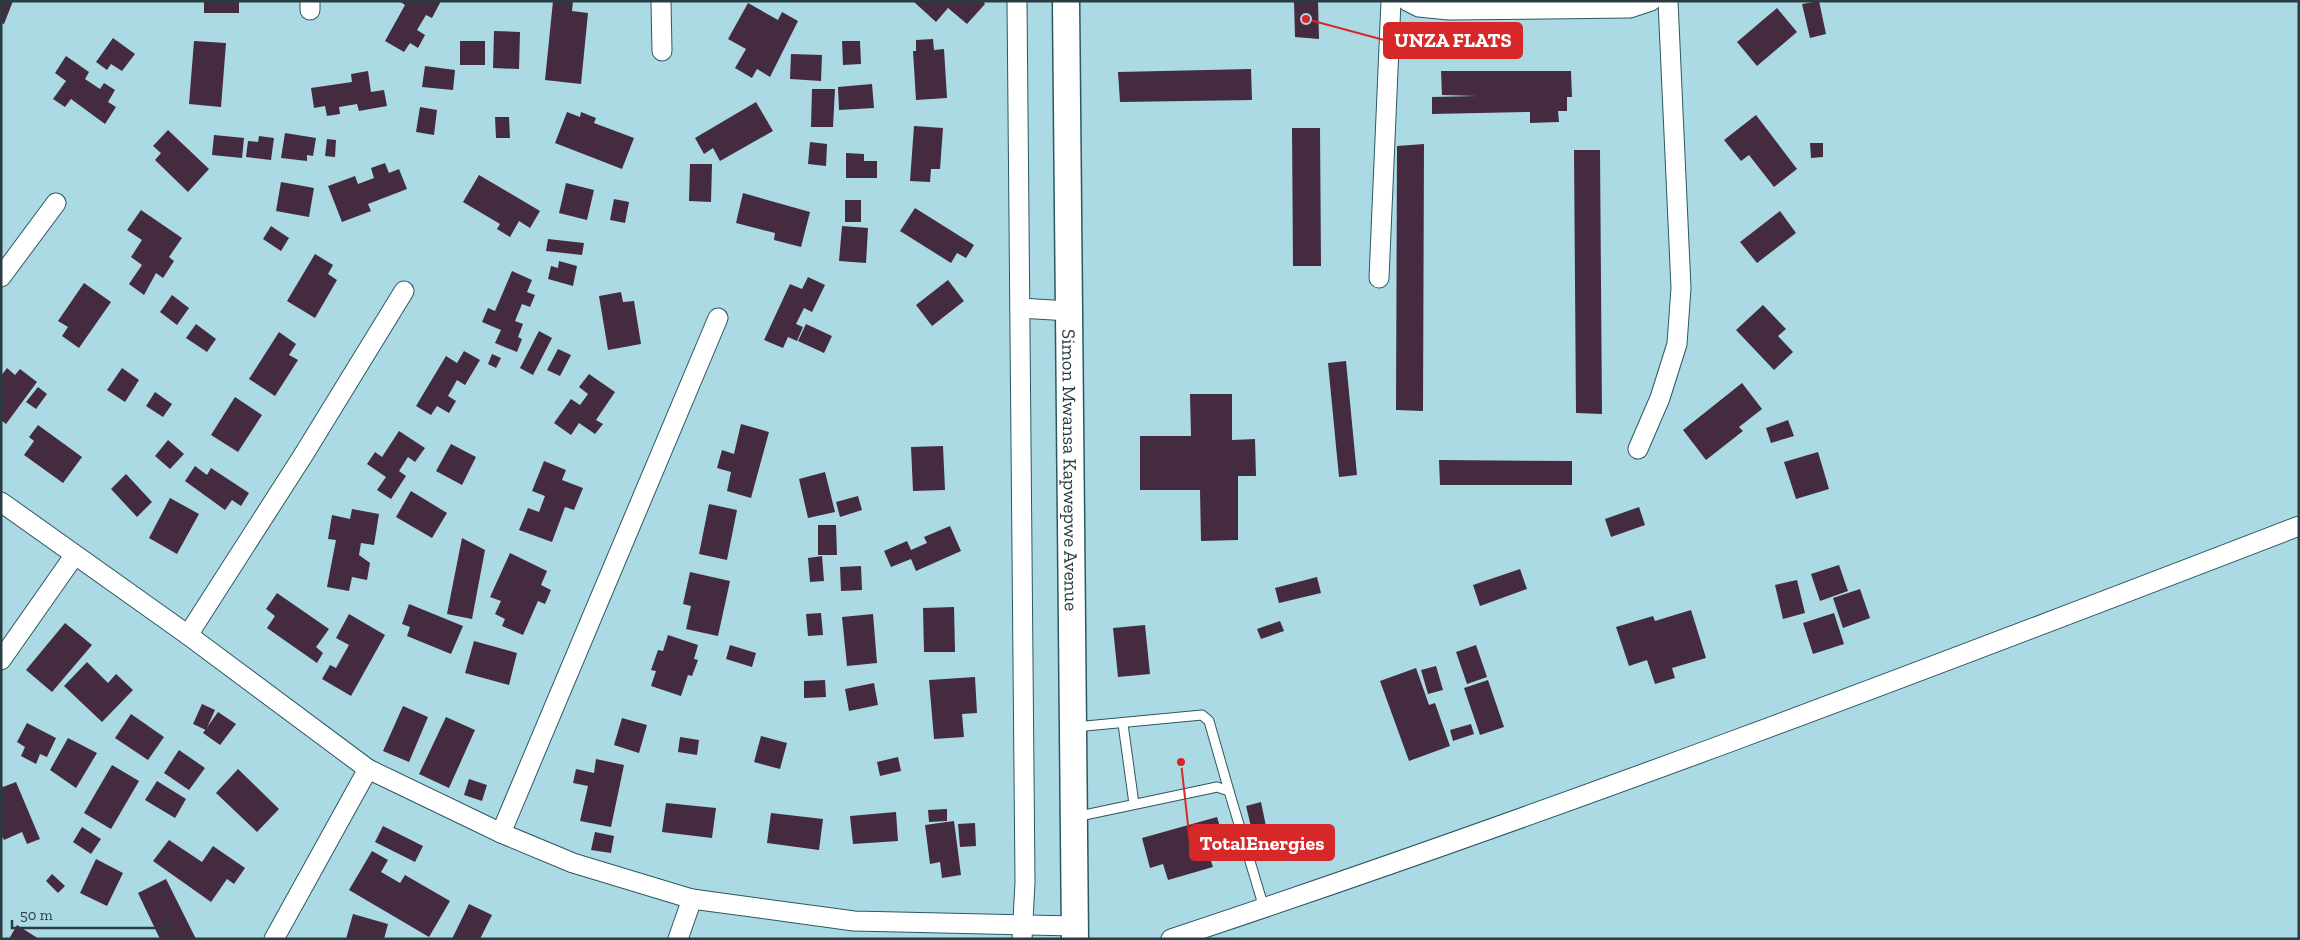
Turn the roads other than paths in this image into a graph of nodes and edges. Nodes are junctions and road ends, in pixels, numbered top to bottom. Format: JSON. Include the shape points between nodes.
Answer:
{"nodes":[{"id":1,"x":661,"y":1,"type":"edge"},
{"id":2,"x":1017,"y":1,"type":"edge"},
{"id":3,"x":1066,"y":1,"type":"edge"},
{"id":4,"x":1391,"y":1,"type":"edge"},
{"id":5,"x":1407,"y":1,"type":"edge"},
{"id":6,"x":1651,"y":1,"type":"edge"},
{"id":7,"x":1668,"y":1,"type":"edge"},
{"id":8,"x":662,"y":51,"type":"dead end"},
{"id":9,"x":56,"y":203,"type":"dead end"},
{"id":10,"x":1,"y":277,"type":"edge"},
{"id":11,"x":1379,"y":278,"type":"dead end"},
{"id":12,"x":404,"y":291,"type":"dead end"},
{"id":13,"x":1020,"y":308,"type":"junction"},
{"id":14,"x":1069,"y":311,"type":"junction"},
{"id":15,"x":718,"y":318,"type":"dead end"},
{"id":16,"x":1638,"y":450,"type":"dead end"},
{"id":17,"x":1,"y":502,"type":"edge"},
{"id":18,"x":2299,"y":526,"type":"edge"},
{"id":19,"x":74,"y":556,"type":"junction"},
{"id":20,"x":188,"y":635,"type":"junction"},
{"id":21,"x":1,"y":660,"type":"edge"},
{"id":22,"x":1122,"y":724,"type":"junction"},
{"id":23,"x":1072,"y":727,"type":"junction"},
{"id":24,"x":368,"y":769,"type":"junction"},
{"id":25,"x":1229,"y":791,"type":"junction"},
{"id":26,"x":1134,"y":804,"type":"junction"},
{"id":27,"x":1074,"y":817,"type":"junction"},
{"id":28,"x":501,"y":833,"type":"junction"},
{"id":29,"x":692,"y":899,"type":"junction"},
{"id":30,"x":1264,"y":908,"type":"junction"},
{"id":31,"x":1022,"y":932,"type":"edge"},
{"id":32,"x":1075,"y":932,"type":"edge"},
{"id":33,"x":274,"y":939,"type":"edge"},
{"id":34,"x":678,"y":939,"type":"edge"},
{"id":35,"x":1172,"y":939,"type":"edge"}],
"edges":[{"from":1,"to":8,"type":"street"},
{"from":2,"to":13,"type":"street"},
{"from":3,"to":14,"type":"main road","name":"Simon Mwansa Kapwepwe Avenue"},
{"from":4,"to":11,"type":"street"},
{"from":5,"to":6,"type":"street","via":[[1419,7],[1449,10],[1630,8]]},
{"from":7,"to":16,"type":"street","via":[[1681,288],[1677,344],[1660,398]]},
{"from":9,"to":10,"type":"street"},
{"from":12,"to":20,"type":"street"},
{"from":13,"to":14,"type":"street"},
{"from":13,"to":31,"type":"street","via":[[1026,882]]},
{"from":14,"to":23,"type":"main road","name":"Simon Mwansa Kapwepwe Avenue"},
{"from":15,"to":28,"type":"street"},
{"from":17,"to":19,"type":"street"},
{"from":18,"to":30,"type":"street","via":[[1912,676]]},
{"from":19,"to":20,"type":"street"},
{"from":19,"to":21,"type":"street"},
{"from":20,"to":24,"type":"street"},
{"from":22,"to":23,"type":"lane"},
{"from":22,"to":25,"type":"lane","via":[[1202,714],[1210,721]]},
{"from":22,"to":26,"type":"lane"},
{"from":23,"to":27,"type":"main road","name":"Simon Mwansa Kapwepwe Avenue"},
{"from":24,"to":28,"type":"street"},
{"from":24,"to":33,"type":"street"},
{"from":25,"to":26,"type":"lane","via":[[1218,787]]},
{"from":25,"to":30,"type":"lane"},
{"from":26,"to":27,"type":"lane"},
{"from":27,"to":32,"type":"main road","name":"Simon Mwansa Kapwepwe Avenue"},
{"from":28,"to":29,"type":"street","via":[[573,863]]},
{"from":29,"to":31,"type":"street","via":[[854,921]]},
{"from":29,"to":34,"type":"street"},
{"from":30,"to":35,"type":"street"},
{"from":31,"to":32,"type":"street"}]}
